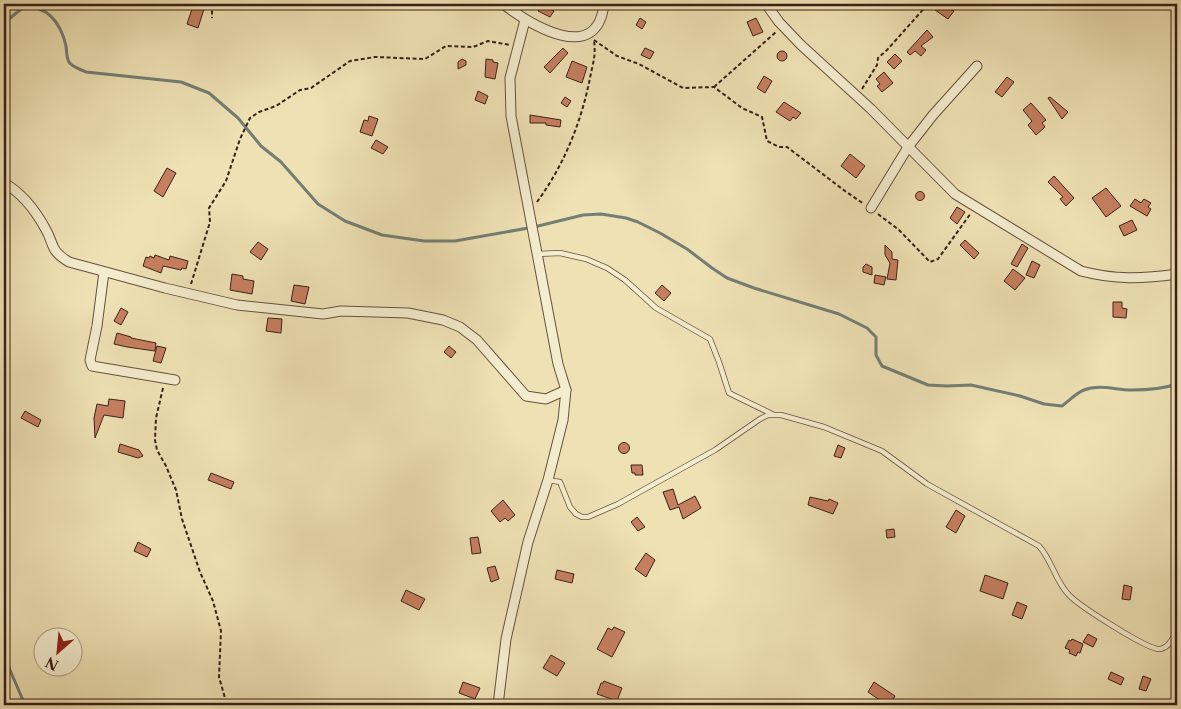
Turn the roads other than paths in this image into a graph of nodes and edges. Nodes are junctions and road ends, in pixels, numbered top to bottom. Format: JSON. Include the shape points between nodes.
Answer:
{"nodes":[{"id":1,"x":502,"y":4,"type":"edge"},
{"id":2,"x":604,"y":4,"type":"edge"},
{"id":3,"x":766,"y":4,"type":"edge"},
{"id":4,"x":525,"y":20,"type":"junction"},
{"id":5,"x":976,"y":66,"type":"dead end"},
{"id":6,"x":908,"y":147,"type":"junction"},
{"id":7,"x":4,"y":183,"type":"edge"},
{"id":8,"x":871,"y":208,"type":"road end"},
{"id":9,"x":536,"y":250,"type":"junction"},
{"id":10,"x":104,"y":272,"type":"junction"},
{"id":11,"x":1177,"y":274,"type":"edge"},
{"id":12,"x":175,"y":380,"type":"dead end"},
{"id":13,"x":566,"y":390,"type":"junction"},
{"id":14,"x":774,"y":415,"type":"junction"},
{"id":15,"x":548,"y":480,"type":"junction"},
{"id":16,"x":1177,"y":630,"type":"edge"},
{"id":17,"x":499,"y":705,"type":"edge"}],
"edges":[{"from":1,"to":4,"type":"street"},
{"from":2,"to":4,"type":"street","via":[[591,38],[558,34]]},
{"from":3,"to":6,"type":"street","via":[[801,45]]},
{"from":4,"to":9,"type":"street","via":[[510,78],[510,116]]},
{"from":5,"to":6,"type":"street"},
{"from":6,"to":8,"type":"street"},
{"from":6,"to":11,"type":"street","via":[[955,194],[1081,271],[1121,279]]},
{"from":7,"to":10,"type":"street","via":[[15,189],[30,206],[60,256],[69,262]]},
{"from":9,"to":13,"type":"street"},
{"from":9,"to":14,"type":"lane","via":[[586,259],[626,280],[656,308],[710,339],[728,393]]},
{"from":10,"to":12,"type":"street","via":[[90,360],[92,366]]},
{"from":10,"to":13,"type":"street","via":[[247,306],[323,314],[341,311],[408,313],[443,320],[460,327],[477,340],[526,396],[546,399]]},
{"from":13,"to":15,"type":"street","via":[[563,420]]},
{"from":14,"to":15,"type":"lane","via":[[760,419],[715,450],[618,504],[588,517],[576,514],[570,507],[560,482]]},
{"from":14,"to":16,"type":"lane","via":[[824,427],[882,451],[927,484],[1039,546],[1068,594],[1127,635],[1157,650],[1164,649]]},
{"from":15,"to":17,"type":"street","via":[[528,542],[506,639]]}]}
